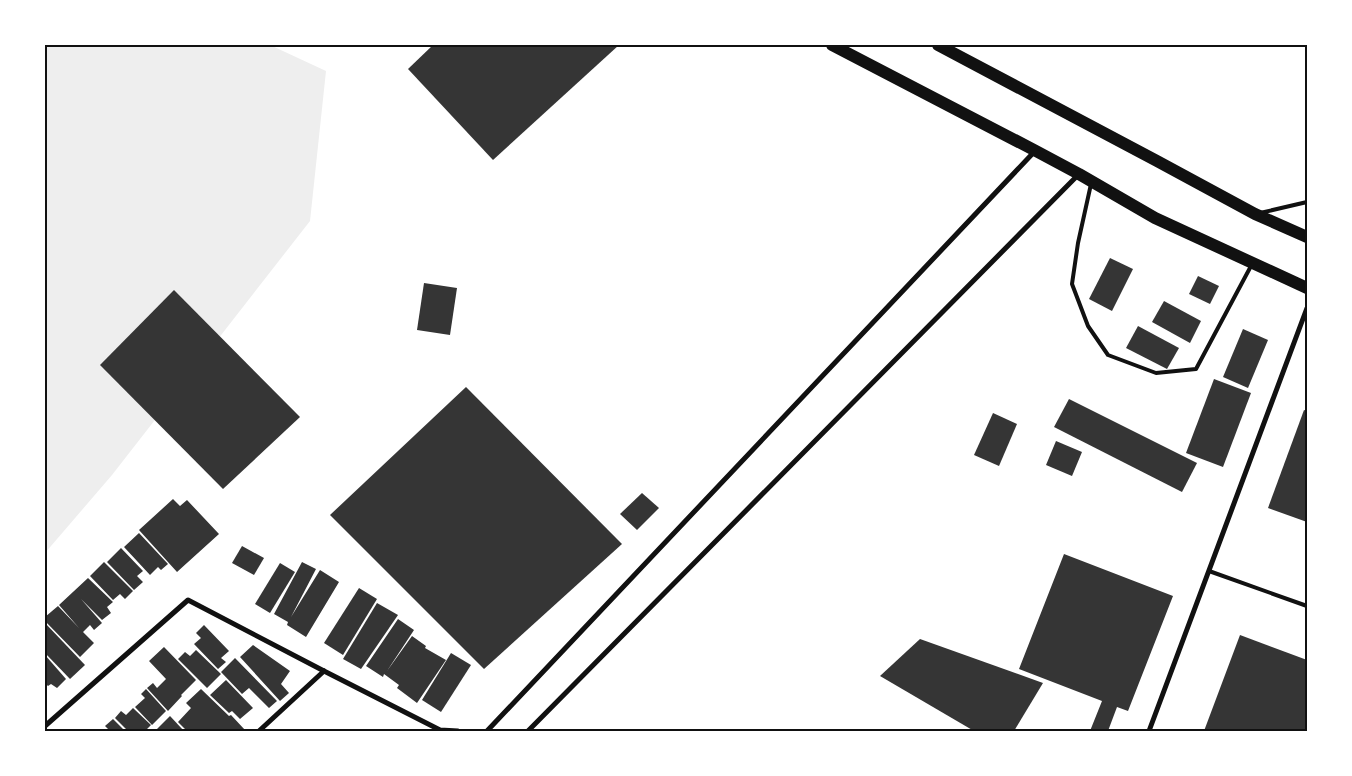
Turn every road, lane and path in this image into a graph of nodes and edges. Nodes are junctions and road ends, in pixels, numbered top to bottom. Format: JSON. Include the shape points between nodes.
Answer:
{"nodes":[{"id":1,"x":832,"y":45,"type":"edge"},
{"id":2,"x":938,"y":45,"type":"edge"},
{"id":3,"x":1036,"y":151,"type":"junction"},
{"id":4,"x":1079,"y":174,"type":"junction"},
{"id":5,"x":1092,"y":182,"type":"junction"},
{"id":6,"x":1307,"y":202,"type":"edge"},
{"id":7,"x":1255,"y":214,"type":"junction"},
{"id":8,"x":1307,"y":238,"type":"edge"},
{"id":9,"x":1252,"y":263,"type":"junction"},
{"id":10,"x":1307,"y":288,"type":"edge"},
{"id":11,"x":1307,"y":308,"type":"edge"},
{"id":12,"x":1209,"y":571,"type":"junction"},
{"id":13,"x":1307,"y":606,"type":"edge"},
{"id":14,"x":324,"y":671,"type":"junction"},
{"id":15,"x":45,"y":726,"type":"edge"},
{"id":16,"x":259,"y":731,"type":"edge"},
{"id":17,"x":458,"y":731,"type":"edge"},
{"id":18,"x":488,"y":731,"type":"edge"},
{"id":19,"x":528,"y":731,"type":"edge"},
{"id":20,"x":1150,"y":731,"type":"edge"}],
"edges":[{"from":1,"to":3,"type":"main road"},
{"from":2,"to":7,"type":"main road"},
{"from":3,"to":4,"type":"main road"},
{"from":3,"to":18,"type":"street"},
{"from":4,"to":5,"type":"main road"},
{"from":4,"to":19,"type":"street"},
{"from":5,"to":9,"type":"main road","via":[[1155,218]]},
{"from":5,"to":9,"type":"lane","via":[[1072,284],[1088,326],[1108,355],[1156,373],[1196,369]]},
{"from":6,"to":7,"type":"lane"},
{"from":7,"to":8,"type":"main road"},
{"from":9,"to":10,"type":"main road"},
{"from":11,"to":12,"type":"street"},
{"from":12,"to":13,"type":"lane"},
{"from":12,"to":20,"type":"street"},
{"from":14,"to":15,"type":"street","via":[[188,600]]},
{"from":14,"to":16,"type":"street"},
{"from":14,"to":17,"type":"street","via":[[440,730]]}]}
